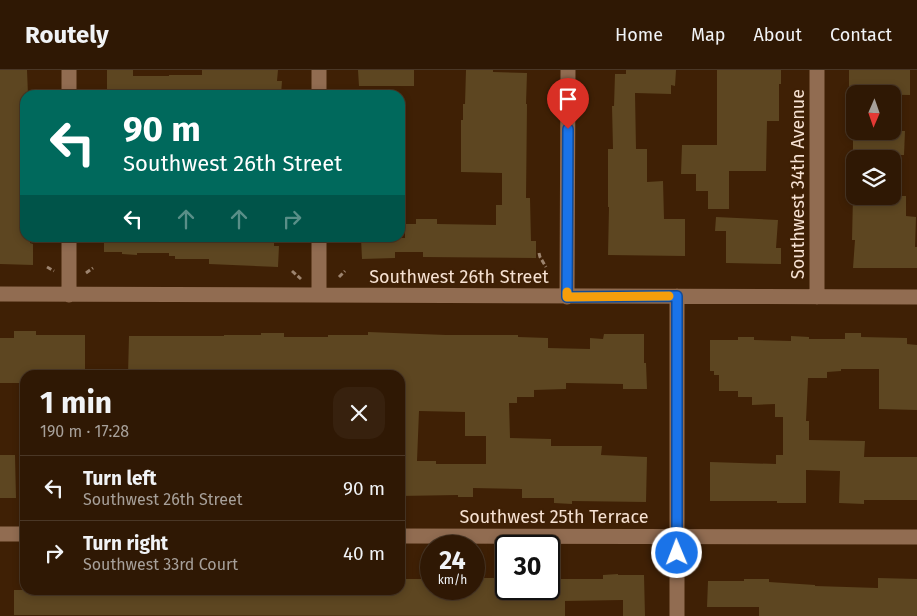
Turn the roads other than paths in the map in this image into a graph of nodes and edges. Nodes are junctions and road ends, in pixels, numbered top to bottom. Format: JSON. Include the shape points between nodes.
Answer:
{"nodes":[{"id":1,"x":70,"y":70,"type":"edge"},
{"id":2,"x":319,"y":70,"type":"edge"},
{"id":3,"x":568,"y":70,"type":"edge"},
{"id":4,"x":817,"y":70,"type":"edge"},
{"id":5,"x":69,"y":90,"type":"edge"},
{"id":6,"x":319,"y":90,"type":"edge"},
{"id":7,"x":69,"y":242,"type":"edge"},
{"id":8,"x":319,"y":242,"type":"edge"},
{"id":9,"x":0,"y":294,"type":"edge"},
{"id":10,"x":69,"y":295,"type":"junction"},
{"id":11,"x":319,"y":296,"type":"junction"},
{"id":12,"x":677,"y":296,"type":"junction"},
{"id":13,"x":567,"y":297,"type":"junction"},
{"id":14,"x":817,"y":297,"type":"junction"},
{"id":15,"x":917,"y":297,"type":"edge"},
{"id":16,"x":0,"y":534,"type":"edge"},
{"id":17,"x":20,"y":534,"type":"edge"},
{"id":18,"x":405,"y":536,"type":"edge"},
{"id":19,"x":677,"y":536,"type":"junction"},
{"id":20,"x":917,"y":537,"type":"edge"},
{"id":21,"x":677,"y":616,"type":"edge"}],
"edges":[{"from":1,"to":5,"type":"street"},
{"from":2,"to":6,"type":"street"},
{"from":3,"to":13,"type":"street"},
{"from":4,"to":14,"type":"street","name":"Southwest 34th Avenue"},
{"from":7,"to":10,"type":"street"},
{"from":8,"to":11,"type":"street"},
{"from":9,"to":10,"type":"street","name":"Southwest 26th Street"},
{"from":10,"to":11,"type":"street","name":"Southwest 26th Street"},
{"from":11,"to":13,"type":"street","name":"Southwest 26th Street"},
{"from":12,"to":13,"type":"street","name":"Southwest 26th Street"},
{"from":12,"to":14,"type":"street","name":"Southwest 26th Street"},
{"from":12,"to":19,"type":"street"},
{"from":14,"to":15,"type":"street","name":"Southwest 26th Street"},
{"from":16,"to":17,"type":"street"},
{"from":18,"to":19,"type":"street","name":"Southwest 25th Terrace"},
{"from":19,"to":20,"type":"street","name":"Southwest 25th Terrace"},
{"from":19,"to":21,"type":"street"}]}
